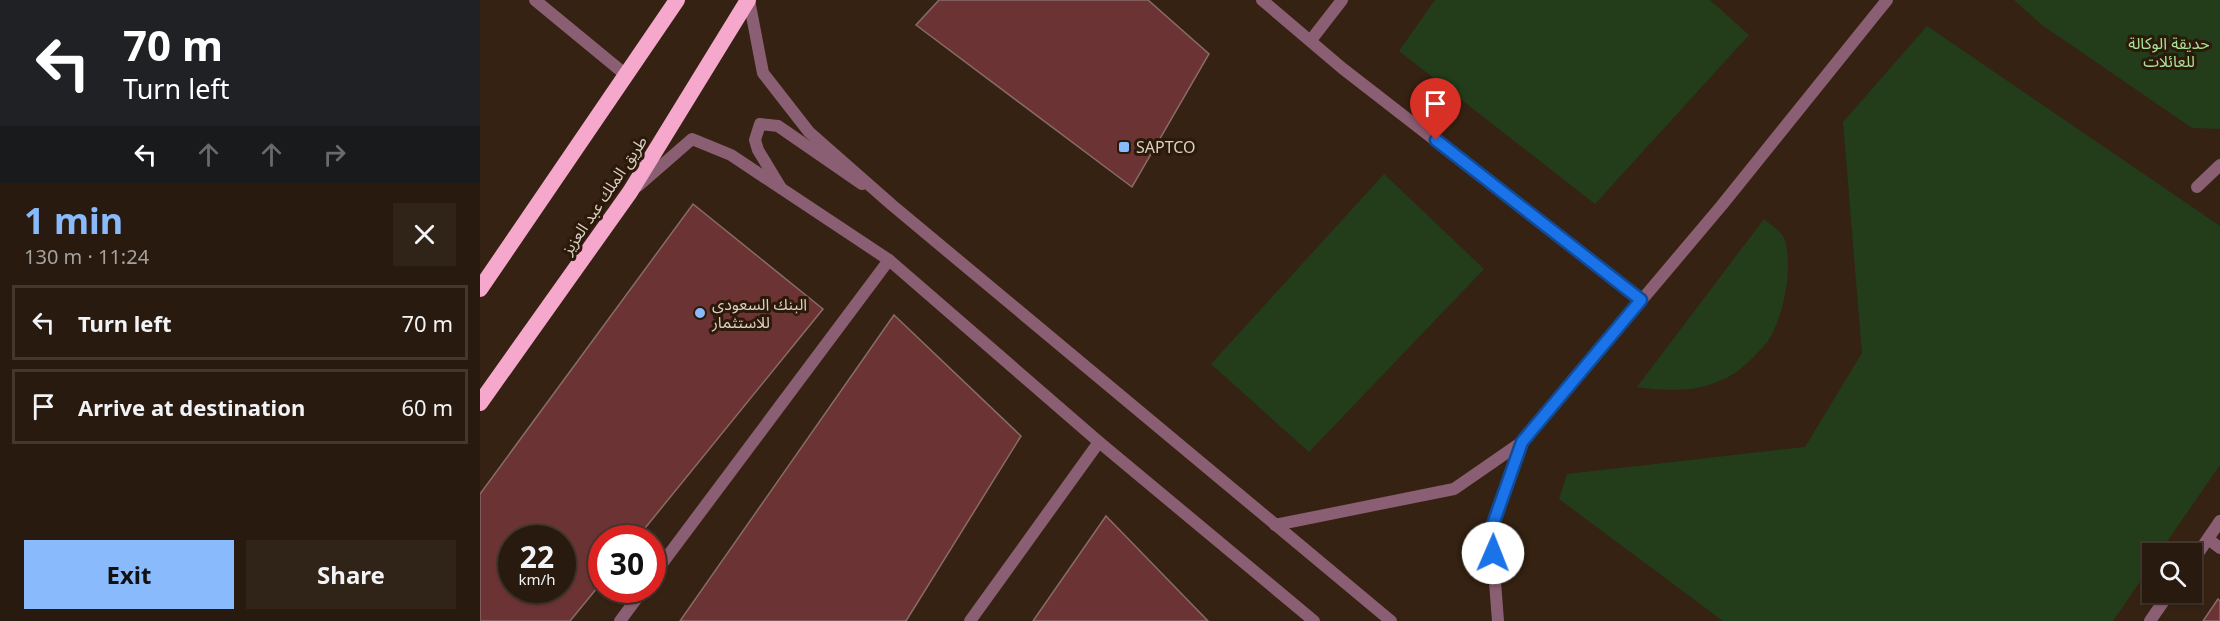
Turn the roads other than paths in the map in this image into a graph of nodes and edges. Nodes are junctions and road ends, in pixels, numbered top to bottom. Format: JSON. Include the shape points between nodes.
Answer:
{"nodes":[{"id":1,"x":535,"y":0,"type":"edge"},
{"id":2,"x":677,"y":0,"type":"edge"},
{"id":3,"x":748,"y":0,"type":"edge"},
{"id":4,"x":1262,"y":0,"type":"edge"},
{"id":5,"x":1342,"y":0,"type":"edge"},
{"id":6,"x":1887,"y":0,"type":"edge"},
{"id":7,"x":1311,"y":40,"type":"junction"},
{"id":8,"x":626,"y":75,"type":"junction"},
{"id":9,"x":2220,"y":165,"type":"edge"},
{"id":10,"x":2197,"y":187,"type":"dead end"},
{"id":11,"x":781,"y":188,"type":"junction"},
{"id":12,"x":630,"y":192,"type":"junction"},
{"id":13,"x":892,"y":205,"type":"junction"},
{"id":14,"x":889,"y":260,"type":"junction"},
{"id":15,"x":480,"y":289,"type":"edge"},
{"id":16,"x":1641,"y":300,"type":"junction"},
{"id":17,"x":480,"y":403,"type":"edge"},
{"id":18,"x":1099,"y":442,"type":"junction"},
{"id":19,"x":1522,"y":442,"type":"junction"},
{"id":20,"x":2220,"y":521,"type":"edge"},
{"id":21,"x":1275,"y":525,"type":"junction"},
{"id":22,"x":2208,"y":539,"type":"junction"},
{"id":23,"x":2202,"y":548,"type":"edge"},
{"id":24,"x":2220,"y":548,"type":"edge"},
{"id":25,"x":666,"y":558,"type":"edge"},
{"id":26,"x":633,"y":603,"type":"edge"},
{"id":27,"x":2162,"y":603,"type":"edge"},
{"id":28,"x":620,"y":621,"type":"edge"},
{"id":29,"x":970,"y":621,"type":"edge"},
{"id":30,"x":1314,"y":621,"type":"edge"},
{"id":31,"x":1391,"y":621,"type":"edge"},
{"id":32,"x":1498,"y":621,"type":"edge"},
{"id":33,"x":2150,"y":621,"type":"edge"}],
"edges":[{"from":1,"to":8,"type":"street"},
{"from":2,"to":8,"type":"highway"},
{"from":3,"to":12,"type":"highway","name":"طريق الملك عبد العزيز"},
{"from":3,"to":13,"type":"street","via":[[763,73],[809,132]]},
{"from":4,"to":7,"type":"street"},
{"from":5,"to":7,"type":"street"},
{"from":6,"to":16,"type":"street"},
{"from":7,"to":16,"type":"street"},
{"from":8,"to":15,"type":"highway"},
{"from":9,"to":10,"type":"street"},
{"from":11,"to":12,"type":"street","via":[[731,155],[692,140]]},
{"from":11,"to":13,"type":"street","via":[[758,150],[755,140],[760,124],[778,126]]},
{"from":11,"to":14,"type":"street"},
{"from":12,"to":17,"type":"highway","name":"طريق الملك عبد العزيز"},
{"from":13,"to":21,"type":"street"},
{"from":14,"to":18,"type":"street"},
{"from":14,"to":25,"type":"street"},
{"from":16,"to":19,"type":"street"},
{"from":18,"to":29,"type":"street"},
{"from":18,"to":30,"type":"street"},
{"from":19,"to":21,"type":"street","via":[[1454,489]]},
{"from":19,"to":32,"type":"street","via":[[1491,530]]},
{"from":20,"to":22,"type":"street"},
{"from":21,"to":31,"type":"street"},
{"from":22,"to":23,"type":"street"},
{"from":22,"to":24,"type":"street"},
{"from":26,"to":28,"type":"street"},
{"from":27,"to":33,"type":"street"}]}
